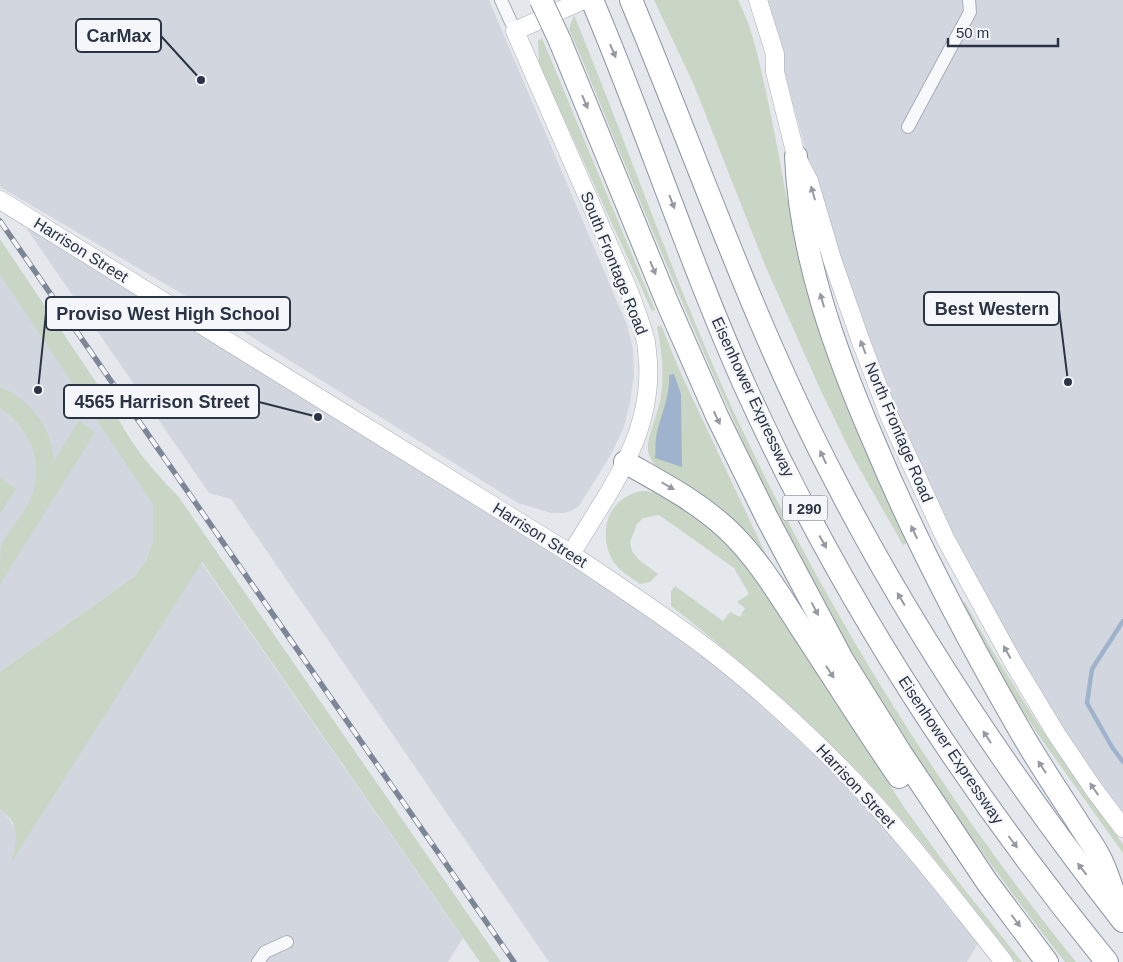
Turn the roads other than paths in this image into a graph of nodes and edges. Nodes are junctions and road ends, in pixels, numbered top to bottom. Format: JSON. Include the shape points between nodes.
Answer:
{"nodes":[{"id":1,"x":501,"y":0,"type":"edge"},
{"id":2,"x":541,"y":0,"type":"edge"},
{"id":3,"x":630,"y":0,"type":"edge"},
{"id":4,"x":748,"y":0,"type":"edge"},
{"id":5,"x":758,"y":0,"type":"edge"},
{"id":6,"x":969,"y":0,"type":"edge"},
{"id":7,"x":590,"y":2,"type":"edge"},
{"id":8,"x":515,"y":32,"type":"junction"},
{"id":9,"x":775,"y":72,"type":"junction"},
{"id":10,"x":908,"y":127,"type":"dead end"},
{"id":11,"x":796,"y":156,"type":"junction"},
{"id":12,"x":0,"y":200,"type":"edge"},
{"id":13,"x":626,"y":462,"type":"junction"},
{"id":14,"x":571,"y":554,"type":"junction"},
{"id":15,"x":1123,"y":828,"type":"edge"},
{"id":16,"x":987,"y":882,"type":"junction"},
{"id":17,"x":1123,"y":917,"type":"edge"},
{"id":18,"x":1123,"y":921,"type":"edge"},
{"id":19,"x":287,"y":942,"type":"dead end"},
{"id":20,"x":258,"y":962,"type":"edge"},
{"id":21,"x":1004,"y":962,"type":"edge"},
{"id":22,"x":1047,"y":962,"type":"edge"},
{"id":23,"x":1106,"y":962,"type":"edge"}],
"edges":[{"from":1,"to":8,"type":"street","name":"South Frontage Road"},
{"from":2,"to":16,"type":"highway","one_way":true,"bridge":true,"via":[[667,302],[717,416],[767,518],[842,660]]},
{"from":18,"to":3,"type":"highway","number":"I 290","one_way":true,"via":[[1069,852],[932,653],[834,478],[734,262]]},
{"from":4,"to":9,"type":"main road"},
{"from":5,"to":9,"type":"main road","name":"North Frontage Road","via":[[775,54]]},
{"from":6,"to":10,"type":"street","via":[[970,12]]},
{"from":7,"to":8,"type":"main road"},
{"from":7,"to":23,"type":"highway","name":"Eisenhower Expressway","number":"I 290","one_way":true,"via":[[616,58],[745,386],[815,527],[854,598],[941,739],[1003,828]]},
{"from":8,"to":13,"type":"main road","name":"South Frontage Road","via":[[629,291],[646,343],[648,392],[636,441]]},
{"from":9,"to":11,"type":"main road","name":"North Frontage Road"},
{"from":15,"to":11,"type":"main road","name":"North Frontage Road","one_way":true,"via":[[1095,791],[1013,662],[928,503],[890,418],[832,259],[809,181]]},
{"from":17,"to":11,"type":"highway","one_way":true,"via":[[1100,856],[1026,740],[930,566],[859,408],[835,342],[807,243]]},
{"from":12,"to":14,"type":"main road","name":"Harrison Street"},
{"from":13,"to":14,"type":"main road","name":"South Frontage Road"},
{"from":13,"to":16,"type":"highway","one_way":true,"via":[[702,508],[747,550],[957,861]]},
{"from":14,"to":21,"type":"main road","name":"Harrison Street","via":[[698,641],[798,727],[838,765],[918,853]]},
{"from":16,"to":22,"type":"highway","one_way":true},
{"from":19,"to":20,"type":"street","via":[[265,952]]}]}
